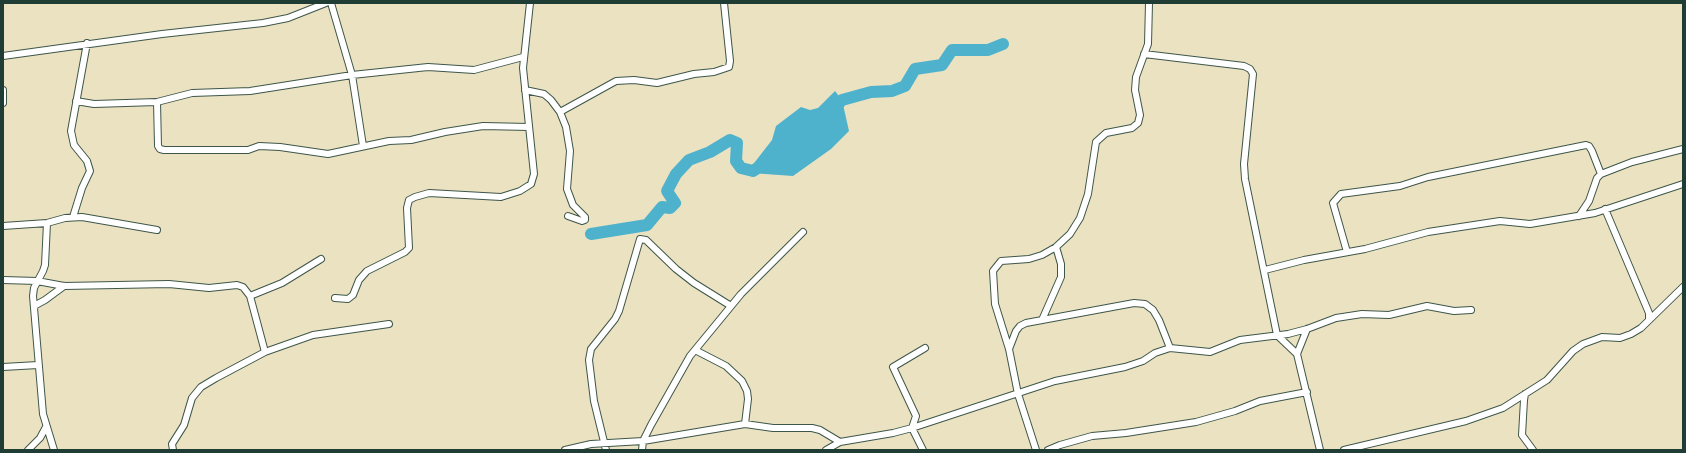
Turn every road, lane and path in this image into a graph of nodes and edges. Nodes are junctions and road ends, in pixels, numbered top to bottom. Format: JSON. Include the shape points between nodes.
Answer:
{"nodes":[{"id":1,"x":326,"y":3,"type":"edge"},
{"id":2,"x":331,"y":3,"type":"edge"},
{"id":3,"x":530,"y":3,"type":"edge"},
{"id":4,"x":724,"y":3,"type":"edge"},
{"id":5,"x":1149,"y":3,"type":"edge"},
{"id":6,"x":87,"y":43,"type":"junction"},
{"id":7,"x":1144,"y":54,"type":"junction"},
{"id":8,"x":3,"y":56,"type":"edge"},
{"id":9,"x":523,"y":57,"type":"junction"},
{"id":10,"x":352,"y":75,"type":"junction"},
{"id":11,"x":3,"y":90,"type":"edge"},
{"id":12,"x":525,"y":90,"type":"junction"},
{"id":13,"x":76,"y":101,"type":"junction"},
{"id":14,"x":157,"y":102,"type":"junction"},
{"id":15,"x":3,"y":103,"type":"edge"},
{"id":16,"x":560,"y":112,"type":"junction"},
{"id":17,"x":529,"y":127,"type":"junction"},
{"id":18,"x":363,"y":146,"type":"junction"},
{"id":19,"x":1683,"y":149,"type":"edge"},
{"id":20,"x":1601,"y":174,"type":"junction"},
{"id":21,"x":1683,"y":184,"type":"edge"},
{"id":22,"x":1605,"y":209,"type":"junction"},
{"id":23,"x":568,"y":216,"type":"dead end"},
{"id":24,"x":1580,"y":216,"type":"junction"},
{"id":25,"x":73,"y":217,"type":"junction"},
{"id":26,"x":47,"y":223,"type":"junction"},
{"id":27,"x":3,"y":226,"type":"edge"},
{"id":28,"x":157,"y":230,"type":"dead end"},
{"id":29,"x":803,"y":232,"type":"dead end"},
{"id":30,"x":1056,"y":248,"type":"junction"},
{"id":31,"x":1347,"y":252,"type":"junction"},
{"id":32,"x":321,"y":260,"type":"dead end"},
{"id":33,"x":1265,"y":270,"type":"junction"},
{"id":34,"x":3,"y":280,"type":"edge"},
{"id":35,"x":37,"y":281,"type":"junction"},
{"id":36,"x":64,"y":286,"type":"junction"},
{"id":37,"x":1683,"y":287,"type":"edge"},
{"id":38,"x":250,"y":296,"type":"junction"},
{"id":39,"x":335,"y":298,"type":"dead end"},
{"id":40,"x":34,"y":306,"type":"junction"},
{"id":41,"x":731,"y":306,"type":"junction"},
{"id":42,"x":1471,"y":310,"type":"dead end"},
{"id":43,"x":1649,"y":318,"type":"junction"},
{"id":44,"x":1042,"y":320,"type":"junction"},
{"id":45,"x":389,"y":324,"type":"dead end"},
{"id":46,"x":1307,"y":329,"type":"junction"},
{"id":47,"x":1277,"y":335,"type":"junction"},
{"id":48,"x":925,"y":348,"type":"dead end"},
{"id":49,"x":1170,"y":348,"type":"junction"},
{"id":50,"x":1009,"y":349,"type":"junction"},
{"id":51,"x":695,"y":350,"type":"junction"},
{"id":52,"x":265,"y":352,"type":"junction"},
{"id":53,"x":1297,"y":354,"type":"junction"},
{"id":54,"x":38,"y":365,"type":"junction"},
{"id":55,"x":3,"y":367,"type":"edge"},
{"id":56,"x":1307,"y":392,"type":"junction"},
{"id":57,"x":1018,"y":394,"type":"junction"},
{"id":58,"x":1526,"y":394,"type":"junction"},
{"id":59,"x":745,"y":424,"type":"junction"},
{"id":60,"x":46,"y":427,"type":"junction"},
{"id":61,"x":912,"y":428,"type":"junction"},
{"id":62,"x":643,"y":440,"type":"junction"},
{"id":63,"x":840,"y":442,"type":"junction"},
{"id":64,"x":605,"y":447,"type":"edge"},
{"id":65,"x":28,"y":450,"type":"edge"},
{"id":66,"x":54,"y":450,"type":"edge"},
{"id":67,"x":174,"y":450,"type":"edge"},
{"id":68,"x":564,"y":450,"type":"edge"},
{"id":69,"x":642,"y":450,"type":"edge"},
{"id":70,"x":826,"y":450,"type":"edge"},
{"id":71,"x":923,"y":450,"type":"edge"},
{"id":72,"x":1036,"y":450,"type":"edge"},
{"id":73,"x":1048,"y":450,"type":"edge"},
{"id":74,"x":1320,"y":450,"type":"edge"},
{"id":75,"x":1344,"y":450,"type":"edge"},
{"id":76,"x":1533,"y":450,"type":"edge"}],
"edges":[{"from":1,"to":6,"type":"street","via":[[288,18],[263,24]]},
{"from":2,"to":10,"type":"street"},
{"from":3,"to":9,"type":"street"},
{"from":4,"to":16,"type":"street","via":[[730,61],[728,67],[657,83],[616,81]]},
{"from":5,"to":7,"type":"street","via":[[1148,44]]},
{"from":6,"to":8,"type":"street"},
{"from":6,"to":13,"type":"street"},
{"from":7,"to":30,"type":"street","via":[[1136,77],[1135,90],[1140,115],[1138,123],[1132,128],[1106,133],[1096,142],[1088,194],[1080,218],[1070,234]]},
{"from":7,"to":33,"type":"street","via":[[1244,66],[1253,74],[1244,171]]},
{"from":9,"to":10,"type":"street","via":[[474,70],[428,67]]},
{"from":9,"to":12,"type":"street"},
{"from":10,"to":14,"type":"street","via":[[250,91],[192,93]]},
{"from":10,"to":18,"type":"street"},
{"from":11,"to":15,"type":"street"},
{"from":12,"to":16,"type":"street","via":[[544,94]]},
{"from":12,"to":17,"type":"street"},
{"from":13,"to":14,"type":"street","via":[[94,104]]},
{"from":13,"to":25,"type":"street","via":[[72,117],[72,140],[90,167]]},
{"from":14,"to":18,"type":"street","via":[[158,146],[164,150],[248,150],[259,146],[328,154]]},
{"from":16,"to":23,"type":"street","via":[[569,143],[567,189],[573,205],[585,220]]},
{"from":17,"to":18,"type":"street","via":[[483,126]]},
{"from":17,"to":39,"type":"street","via":[[534,174],[530,184],[520,191],[501,197],[429,193],[409,200],[409,248],[367,271],[348,299]]},
{"from":19,"to":20,"type":"street","via":[[1632,162]]},
{"from":20,"to":24,"type":"street"},
{"from":20,"to":31,"type":"street","via":[[1592,151],[1586,145],[1428,177],[1400,186],[1341,194],[1333,203]]},
{"from":21,"to":22,"type":"street"},
{"from":22,"to":24,"type":"street"},
{"from":22,"to":43,"type":"street","via":[[1649,312]]},
{"from":24,"to":31,"type":"street","via":[[1530,224],[1500,221],[1428,232]]},
{"from":25,"to":26,"type":"street"},
{"from":25,"to":28,"type":"street"},
{"from":26,"to":27,"type":"street"},
{"from":26,"to":35,"type":"street","via":[[45,264]]},
{"from":29,"to":41,"type":"street"},
{"from":30,"to":44,"type":"street","via":[[1061,264],[1061,277]]},
{"from":30,"to":50,"type":"street","via":[[1029,259],[1001,261],[992,271],[995,304]]},
{"from":31,"to":33,"type":"street"},
{"from":32,"to":38,"type":"street","via":[[282,283]]},
{"from":33,"to":47,"type":"street"},
{"from":34,"to":35,"type":"street"},
{"from":35,"to":36,"type":"street"},
{"from":35,"to":40,"type":"street","via":[[34,288]]},
{"from":36,"to":38,"type":"street","via":[[169,284],[209,288],[237,285],[243,287]]},
{"from":36,"to":40,"type":"street"},
{"from":37,"to":43,"type":"street"},
{"from":38,"to":52,"type":"street"},
{"from":40,"to":54,"type":"street"},
{"from":41,"to":51,"type":"street"},
{"from":41,"to":64,"type":"street","via":[[682,274],[646,240],[640,239],[619,311],[591,350],[589,360],[594,400]]},
{"from":42,"to":46,"type":"street","via":[[1454,311],[1427,306],[1389,315],[1362,314],[1336,318]]},
{"from":43,"to":58,"type":"street","via":[[1631,334],[1620,338],[1602,337],[1583,344],[1547,380]]},
{"from":44,"to":49,"type":"street","via":[[1134,303],[1145,304],[1153,310],[1159,320]]},
{"from":44,"to":50,"type":"street","via":[[1020,326]]},
{"from":45,"to":52,"type":"street","via":[[313,335]]},
{"from":46,"to":47,"type":"street"},
{"from":46,"to":53,"type":"street"},
{"from":47,"to":49,"type":"street","via":[[1240,340],[1210,352]]},
{"from":47,"to":53,"type":"street"},
{"from":48,"to":61,"type":"street","via":[[893,367],[916,416]]},
{"from":49,"to":57,"type":"street","via":[[1125,367],[1056,381]]},
{"from":50,"to":57,"type":"street"},
{"from":51,"to":59,"type":"street","via":[[726,366],[742,381],[748,399]]},
{"from":51,"to":62,"type":"street","via":[[670,389]]},
{"from":52,"to":67,"type":"street","via":[[216,378],[196,393],[184,425],[172,444]]},
{"from":53,"to":56,"type":"street"},
{"from":54,"to":55,"type":"street"},
{"from":54,"to":60,"type":"street"},
{"from":56,"to":73,"type":"street","via":[[1260,401],[1196,422],[1092,436],[1060,444]]},
{"from":56,"to":74,"type":"street"},
{"from":57,"to":61,"type":"street"},
{"from":57,"to":72,"type":"street"},
{"from":58,"to":75,"type":"street","via":[[1503,408],[1466,421]]},
{"from":58,"to":76,"type":"street","via":[[1522,435]]},
{"from":59,"to":62,"type":"street"},
{"from":59,"to":63,"type":"street","via":[[773,428],[812,428]]},
{"from":60,"to":65,"type":"street","via":[[40,438]]},
{"from":60,"to":66,"type":"street"},
{"from":61,"to":63,"type":"street","via":[[893,434]]},
{"from":61,"to":71,"type":"street"},
{"from":62,"to":64,"type":"street"},
{"from":62,"to":69,"type":"street"},
{"from":63,"to":70,"type":"street"},
{"from":64,"to":68,"type":"street","via":[[591,444]]}]}
